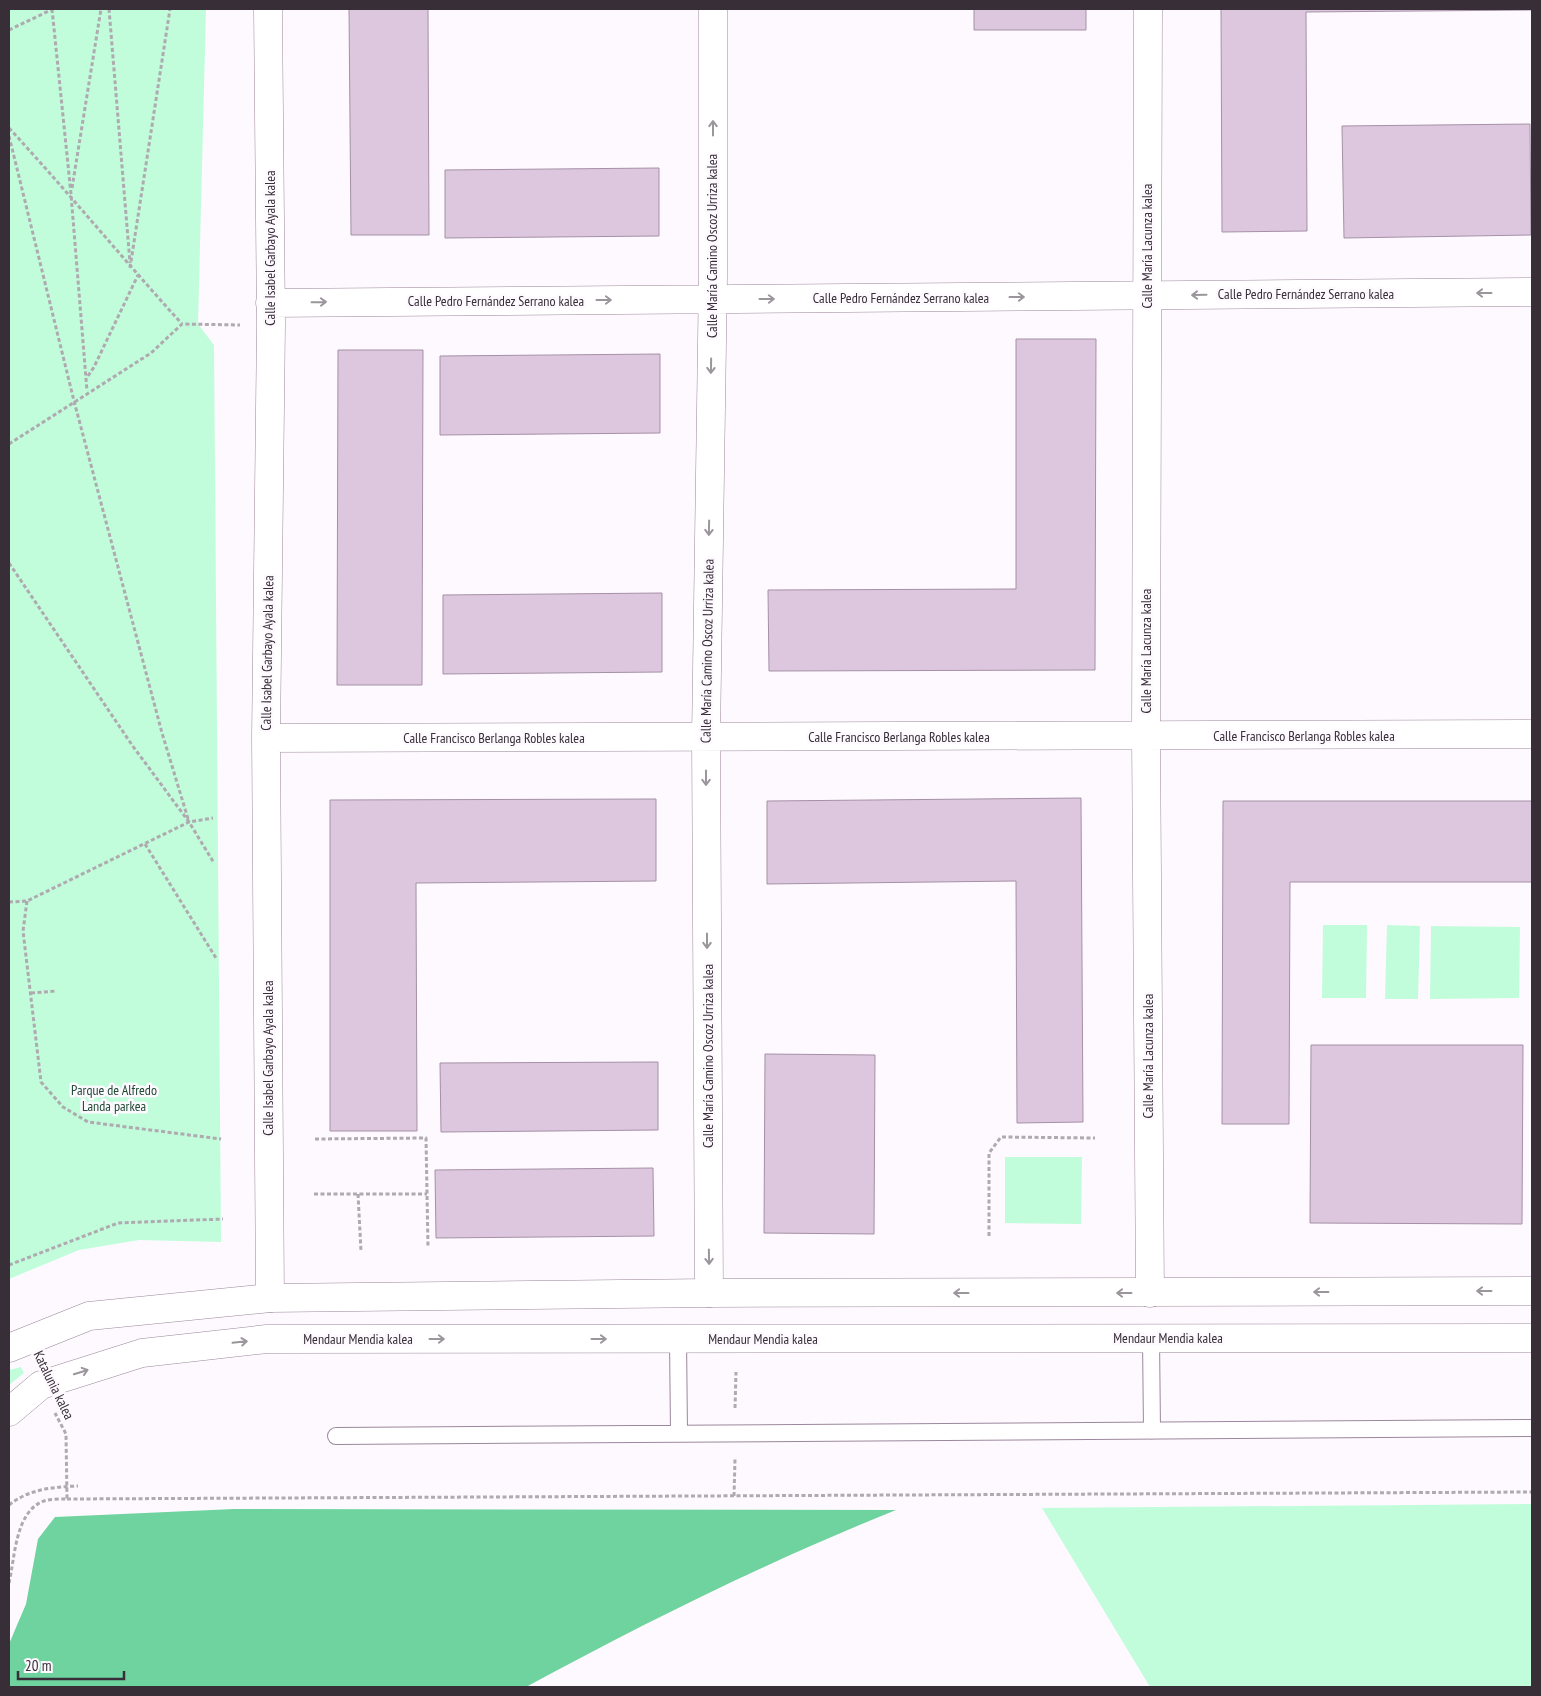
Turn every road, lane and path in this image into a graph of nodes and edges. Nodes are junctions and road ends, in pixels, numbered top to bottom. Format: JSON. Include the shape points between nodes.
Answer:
{"nodes":[{"id":1,"x":52,"y":9,"type":"edge"},
{"id":2,"x":101,"y":9,"type":"edge"},
{"id":3,"x":109,"y":9,"type":"edge"},
{"id":4,"x":170,"y":9,"type":"edge"},
{"id":5,"x":268,"y":9,"type":"edge"},
{"id":6,"x":713,"y":9,"type":"edge"},
{"id":7,"x":1148,"y":9,"type":"edge"},
{"id":8,"x":9,"y":30,"type":"edge"},
{"id":9,"x":9,"y":128,"type":"edge"},
{"id":10,"x":9,"y":136,"type":"edge"},
{"id":11,"x":71,"y":194,"type":"junction"},
{"id":12,"x":130,"y":268,"type":"junction"},
{"id":13,"x":138,"y":276,"type":"junction"},
{"id":14,"x":1532,"y":292,"type":"edge"},
{"id":15,"x":1147,"y":296,"type":"junction"},
{"id":16,"x":712,"y":300,"type":"junction"},
{"id":17,"x":270,"y":303,"type":"junction"},
{"id":18,"x":182,"y":324,"type":"junction"},
{"id":19,"x":198,"y":324,"type":"dead end"},
{"id":20,"x":87,"y":377,"type":"junction"},
{"id":21,"x":87,"y":392,"type":"junction"},
{"id":22,"x":74,"y":400,"type":"junction"},
{"id":23,"x":9,"y":444,"type":"edge"},
{"id":24,"x":9,"y":563,"type":"edge"},
{"id":25,"x":1532,"y":734,"type":"edge"},
{"id":26,"x":706,"y":737,"type":"junction"},
{"id":27,"x":1146,"y":737,"type":"junction"},
{"id":28,"x":266,"y":738,"type":"junction"},
{"id":29,"x":213,"y":818,"type":"dead end"},
{"id":30,"x":189,"y":822,"type":"junction"},
{"id":31,"x":145,"y":844,"type":"junction"},
{"id":32,"x":214,"y":863,"type":"dead end"},
{"id":33,"x":28,"y":901,"type":"junction"},
{"id":34,"x":9,"y":902,"type":"edge"},
{"id":35,"x":216,"y":958,"type":"dead end"},
{"id":36,"x":56,"y":991,"type":"dead end"},
{"id":37,"x":31,"y":993,"type":"junction"},
{"id":38,"x":1095,"y":1138,"type":"dead end"},
{"id":39,"x":221,"y":1139,"type":"dead end"},
{"id":40,"x":315,"y":1139,"type":"dead end"},
{"id":41,"x":314,"y":1194,"type":"dead end"},
{"id":42,"x":358,"y":1194,"type":"junction"},
{"id":43,"x":427,"y":1194,"type":"junction"},
{"id":44,"x":223,"y":1219,"type":"dead end"},
{"id":45,"x":989,"y":1236,"type":"dead end"},
{"id":46,"x":428,"y":1247,"type":"dead end"},
{"id":47,"x":361,"y":1250,"type":"dead end"},
{"id":48,"x":9,"y":1266,"type":"edge"},
{"id":49,"x":1532,"y":1291,"type":"edge"},
{"id":50,"x":709,"y":1293,"type":"junction"},
{"id":51,"x":1150,"y":1294,"type":"junction"},
{"id":52,"x":270,"y":1298,"type":"junction"},
{"id":53,"x":1151,"y":1338,"type":"junction"},
{"id":54,"x":1532,"y":1338,"type":"edge"},
{"id":55,"x":678,"y":1339,"type":"junction"},
{"id":56,"x":9,"y":1348,"type":"edge"},
{"id":57,"x":41,"y":1385,"type":"junction"},
{"id":58,"x":9,"y":1412,"type":"edge"},
{"id":59,"x":1532,"y":1428,"type":"edge"},
{"id":60,"x":1152,"y":1431,"type":"junction"},
{"id":61,"x":679,"y":1433,"type":"junction"},
{"id":62,"x":336,"y":1436,"type":"dead end"},
{"id":63,"x":78,"y":1486,"type":"dead end"},
{"id":64,"x":67,"y":1487,"type":"junction"},
{"id":65,"x":1532,"y":1492,"type":"edge"},
{"id":66,"x":67,"y":1499,"type":"junction"},
{"id":67,"x":9,"y":1505,"type":"edge"},
{"id":68,"x":9,"y":1583,"type":"edge"}],
"edges":[{"from":1,"to":8,"type":"path"},
{"from":1,"to":11,"type":"path"},
{"from":2,"to":11,"type":"path"},
{"from":3,"to":12,"type":"path"},
{"from":4,"to":12,"type":"path"},
{"from":5,"to":17,"type":"street","name":"Calle Isabel Garbayo Ayala kalea"},
{"from":16,"to":6,"type":"street","name":"Calle María Camino Oscoz Urriza kalea","one_way":true},
{"from":7,"to":15,"type":"street","name":"Calle María Lacunza kalea"},
{"from":9,"to":11,"type":"path"},
{"from":10,"to":22,"type":"path"},
{"from":11,"to":12,"type":"path"},
{"from":11,"to":20,"type":"path"},
{"from":12,"to":13,"type":"path"},
{"from":13,"to":18,"type":"path"},
{"from":13,"to":20,"type":"path"},
{"from":14,"to":15,"type":"street","name":"Calle Pedro Fernández Serrano kalea","one_way":true},
{"from":16,"to":15,"type":"street","name":"Calle Pedro Fernández Serrano kalea","one_way":true},
{"from":15,"to":27,"type":"street","name":"Calle María Lacunza kalea"},
{"from":17,"to":16,"type":"street","name":"Calle Pedro Fernández Serrano kalea","one_way":true},
{"from":16,"to":26,"type":"street","name":"Calle María Camino Oscoz Urriza kalea","one_way":true},
{"from":17,"to":28,"type":"street","name":"Calle Isabel Garbayo Ayala kalea"},
{"from":18,"to":19,"type":"path"},
{"from":18,"to":21,"type":"path","via":[[151,353]]},
{"from":20,"to":21,"type":"path"},
{"from":21,"to":22,"type":"path"},
{"from":22,"to":23,"type":"path"},
{"from":22,"to":30,"type":"path","via":[[162,733]]},
{"from":24,"to":30,"type":"path","via":[[132,745]]},
{"from":25,"to":27,"type":"street","name":"Calle Francisco Berlanga Robles kalea"},
{"from":26,"to":27,"type":"street","name":"Calle Francisco Berlanga Robles kalea"},
{"from":26,"to":28,"type":"street","name":"Calle Francisco Berlanga Robles kalea"},
{"from":26,"to":50,"type":"street","name":"Calle María Camino Oscoz Urriza kalea","one_way":true},
{"from":27,"to":51,"type":"street","name":"Calle María Lacunza kalea"},
{"from":28,"to":52,"type":"street","name":"Calle Isabel Garbayo Ayala kalea"},
{"from":29,"to":30,"type":"path"},
{"from":30,"to":31,"type":"path"},
{"from":30,"to":32,"type":"path"},
{"from":31,"to":33,"type":"path"},
{"from":31,"to":35,"type":"path"},
{"from":33,"to":34,"type":"path"},
{"from":33,"to":37,"type":"path","via":[[23,931]]},
{"from":36,"to":37,"type":"path"},
{"from":37,"to":39,"type":"path","via":[[41,1082],[63,1107],[88,1122]]},
{"from":38,"to":45,"type":"path","via":[[1001,1137],[989,1153]]},
{"from":40,"to":43,"type":"path","via":[[426,1138]]},
{"from":41,"to":42,"type":"path"},
{"from":42,"to":43,"type":"path"},
{"from":42,"to":47,"type":"path"},
{"from":43,"to":46,"type":"path"},
{"from":44,"to":48,"type":"path","via":[[118,1223]]},
{"from":49,"to":51,"type":"street","one_way":true},
{"from":51,"to":50,"type":"street","one_way":true},
{"from":50,"to":52,"type":"street"},
{"from":52,"to":56,"type":"street","via":[[89,1316]]},
{"from":53,"to":54,"type":"street","name":"Mendaur Mendia kalea"},
{"from":53,"to":55,"type":"street","name":"Mendaur Mendia kalea"},
{"from":53,"to":60,"type":"lane"},
{"from":57,"to":55,"type":"street","name":"Mendaur Mendia kalea","one_way":true,"via":[[142,1353],[267,1339]]},
{"from":55,"to":61,"type":"lane"},
{"from":57,"to":58,"type":"street","name":"Mendaur Mendia kalea"},
{"from":57,"to":64,"type":"path","name":"Katalunia kalea","via":[[66,1434]]},
{"from":59,"to":60,"type":"lane"},
{"from":60,"to":61,"type":"lane"},
{"from":61,"to":62,"type":"lane"},
{"from":63,"to":64,"type":"path"},
{"from":64,"to":66,"type":"path","name":"Katalunia kalea"},
{"from":64,"to":67,"type":"path","via":[[43,1489],[17,1498]]},
{"from":65,"to":66,"type":"path"},
{"from":66,"to":68,"type":"path","via":[[44,1501],[32,1509],[22,1523]]}]}
